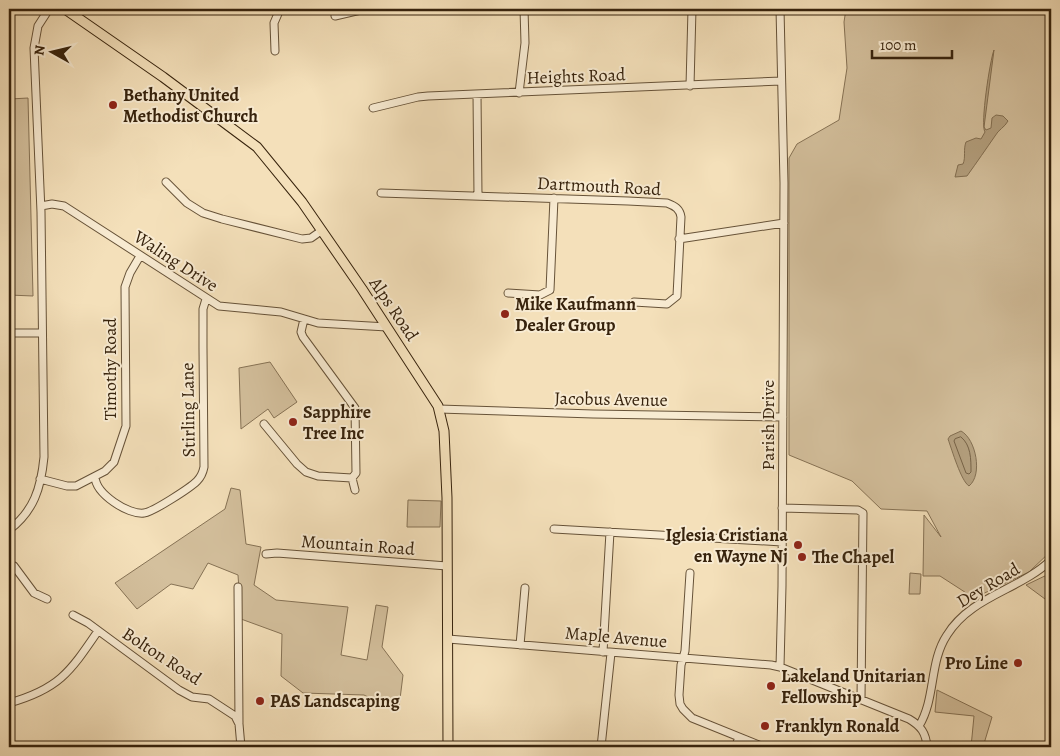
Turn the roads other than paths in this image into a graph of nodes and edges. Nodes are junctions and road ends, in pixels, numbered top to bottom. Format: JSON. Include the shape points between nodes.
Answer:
{"nodes":[{"id":1,"x":49,"y":9,"type":"edge"},
{"id":2,"x":65,"y":9,"type":"edge"},
{"id":3,"x":280,"y":9,"type":"edge"},
{"id":4,"x":365,"y":9,"type":"edge"},
{"id":5,"x":524,"y":9,"type":"edge"},
{"id":6,"x":692,"y":9,"type":"edge"},
{"id":7,"x":780,"y":9,"type":"edge"},
{"id":8,"x":335,"y":16,"type":"dead end"},
{"id":9,"x":275,"y":51,"type":"dead end"},
{"id":10,"x":781,"y":81,"type":"junction"},
{"id":11,"x":690,"y":86,"type":"junction"},
{"id":12,"x":519,"y":93,"type":"junction"},
{"id":13,"x":477,"y":94,"type":"junction"},
{"id":14,"x":373,"y":108,"type":"dead end"},
{"id":15,"x":166,"y":182,"type":"dead end"},
{"id":16,"x":381,"y":193,"type":"dead end"},
{"id":17,"x":478,"y":196,"type":"junction"},
{"id":18,"x":554,"y":198,"type":"junction"},
{"id":19,"x":41,"y":206,"type":"junction"},
{"id":20,"x":784,"y":223,"type":"junction"},
{"id":21,"x":321,"y":231,"type":"junction"},
{"id":22,"x":679,"y":239,"type":"junction"},
{"id":23,"x":140,"y":256,"type":"junction"},
{"id":24,"x":508,"y":293,"type":"dead end"},
{"id":25,"x":206,"y":299,"type":"junction"},
{"id":26,"x":634,"y":302,"type":"dead end"},
{"id":27,"x":304,"y":319,"type":"junction"},
{"id":28,"x":387,"y":327,"type":"junction"},
{"id":29,"x":9,"y":333,"type":"edge"},
{"id":30,"x":42,"y":333,"type":"junction"},
{"id":31,"x":439,"y":409,"type":"junction"},
{"id":32,"x":783,"y":417,"type":"junction"},
{"id":33,"x":264,"y":424,"type":"dead end"},
{"id":34,"x":95,"y":477,"type":"junction"},
{"id":35,"x":352,"y":478,"type":"junction"},
{"id":36,"x":40,"y":479,"type":"junction"},
{"id":37,"x":355,"y":490,"type":"dead end"},
{"id":38,"x":782,"y":508,"type":"junction"},
{"id":39,"x":9,"y":528,"type":"edge"},
{"id":40,"x":554,"y":528,"type":"dead end"},
{"id":41,"x":610,"y":532,"type":"junction"},
{"id":42,"x":782,"y":542,"type":"junction"},
{"id":43,"x":266,"y":554,"type":"dead end"},
{"id":44,"x":1051,"y":560,"type":"edge"},
{"id":45,"x":9,"y":564,"type":"edge"},
{"id":46,"x":447,"y":566,"type":"junction"},
{"id":47,"x":690,"y":573,"type":"dead end"},
{"id":48,"x":238,"y":587,"type":"dead end"},
{"id":49,"x":526,"y":588,"type":"dead end"},
{"id":50,"x":47,"y":599,"type":"dead end"},
{"id":51,"x":73,"y":614,"type":"dead end"},
{"id":52,"x":98,"y":631,"type":"junction"},
{"id":53,"x":448,"y":639,"type":"junction"},
{"id":54,"x":520,"y":644,"type":"junction"},
{"id":55,"x":607,"y":652,"type":"junction"},
{"id":56,"x":683,"y":658,"type":"junction"},
{"id":57,"x":780,"y":667,"type":"junction"},
{"id":58,"x":861,"y":699,"type":"junction"},
{"id":59,"x":9,"y":703,"type":"edge"},
{"id":60,"x":239,"y":724,"type":"junction"},
{"id":61,"x":919,"y":726,"type":"junction"},
{"id":62,"x":740,"y":738,"type":"junction"},
{"id":63,"x":241,"y":747,"type":"edge"},
{"id":64,"x":448,"y":747,"type":"edge"},
{"id":65,"x":601,"y":747,"type":"edge"},
{"id":66,"x":735,"y":747,"type":"edge"},
{"id":67,"x":764,"y":747,"type":"edge"},
{"id":68,"x":926,"y":747,"type":"edge"}],
"edges":[{"from":1,"to":19,"type":"street","via":[[38,26],[34,42]]},
{"from":2,"to":21,"type":"main road","name":"Alps Road","via":[[257,146]]},
{"from":3,"to":9,"type":"street","via":[[274,22]]},
{"from":4,"to":8,"type":"street"},
{"from":5,"to":12,"type":"street"},
{"from":6,"to":11,"type":"street"},
{"from":7,"to":10,"type":"street","name":"Parish Drive"},
{"from":10,"to":11,"type":"street","name":"Heights Road"},
{"from":10,"to":20,"type":"street","name":"Parish Drive"},
{"from":11,"to":12,"type":"street","name":"Heights Road"},
{"from":12,"to":13,"type":"street","name":"Heights Road"},
{"from":13,"to":14,"type":"street","name":"Heights Road","via":[[418,97]]},
{"from":13,"to":17,"type":"street"},
{"from":15,"to":21,"type":"street","via":[[187,203],[212,216],[302,239],[311,238]]},
{"from":16,"to":17,"type":"street","name":"Dartmouth Road"},
{"from":17,"to":18,"type":"street","name":"Dartmouth Road"},
{"from":18,"to":22,"type":"street","name":"Dartmouth Road","via":[[667,203],[680,213]]},
{"from":18,"to":24,"type":"street","via":[[550,290],[540,295]]},
{"from":19,"to":23,"type":"street","name":"Waling Drive","via":[[64,206]]},
{"from":19,"to":30,"type":"street"},
{"from":20,"to":22,"type":"street"},
{"from":20,"to":32,"type":"street","name":"Parish Drive"},
{"from":21,"to":28,"type":"main road","name":"Alps Road"},
{"from":22,"to":26,"type":"street","via":[[675,300],[663,304]]},
{"from":23,"to":25,"type":"street","name":"Waling Drive"},
{"from":23,"to":34,"type":"street","name":"Timothy Road","via":[[124,293],[126,426],[114,462]]},
{"from":25,"to":27,"type":"street","name":"Waling Drive","via":[[225,308],[281,312]]},
{"from":25,"to":34,"type":"street","name":"Stirling Lane","via":[[203,309],[204,467],[201,477],[153,511],[143,514],[129,510],[103,494],[96,486]]},
{"from":27,"to":28,"type":"street","name":"Waling Drive","via":[[325,324]]},
{"from":27,"to":35,"type":"street","via":[[302,337],[356,411],[356,473]]},
{"from":28,"to":31,"type":"main road","name":"Alps Road"},
{"from":29,"to":30,"type":"street"},
{"from":30,"to":36,"type":"street","via":[[44,458]]},
{"from":31,"to":32,"type":"street","name":"Jacobus Avenue"},
{"from":31,"to":46,"type":"main road","name":"Alps Road","via":[[443,421],[447,498]]},
{"from":32,"to":38,"type":"street","name":"Parish Drive"},
{"from":33,"to":35,"type":"street","via":[[306,472]]},
{"from":34,"to":36,"type":"street","name":"Timothy Road","via":[[73,487]]},
{"from":35,"to":37,"type":"street"},
{"from":36,"to":39,"type":"street","via":[[29,510]]},
{"from":38,"to":42,"type":"street","name":"Parish Drive"},
{"from":38,"to":58,"type":"street","via":[[858,510],[863,513]]},
{"from":40,"to":41,"type":"street"},
{"from":41,"to":42,"type":"street"},
{"from":41,"to":55,"type":"street"},
{"from":42,"to":57,"type":"street","name":"Parish Drive"},
{"from":43,"to":46,"type":"street","name":"Mountain Road"},
{"from":44,"to":61,"type":"street","name":"Dey Road","via":[[1034,575],[979,604],[952,627],[938,656],[926,711]]},
{"from":45,"to":50,"type":"street","via":[[34,593]]},
{"from":46,"to":53,"type":"main road","name":"Alps Road"},
{"from":47,"to":56,"type":"street"},
{"from":48,"to":60,"type":"street"},
{"from":49,"to":54,"type":"street"},
{"from":51,"to":52,"type":"street","name":"Bolton Road"},
{"from":52,"to":59,"type":"street","via":[[69,671],[54,685]]},
{"from":52,"to":60,"type":"street","name":"Bolton Road","via":[[179,690],[217,704],[235,716]]},
{"from":53,"to":54,"type":"street","name":"Maple Avenue"},
{"from":53,"to":64,"type":"main road","name":"Alps Road"},
{"from":54,"to":55,"type":"street","name":"Maple Avenue"},
{"from":55,"to":56,"type":"street","name":"Maple Avenue"},
{"from":55,"to":65,"type":"street"},
{"from":56,"to":57,"type":"street","name":"Maple Avenue"},
{"from":56,"to":62,"type":"street","via":[[679,695],[683,709],[692,718]]},
{"from":57,"to":58,"type":"street"},
{"from":58,"to":61,"type":"street"},
{"from":60,"to":63,"type":"street"},
{"from":61,"to":68,"type":"street","via":[[925,735]]},
{"from":62,"to":66,"type":"street"},
{"from":62,"to":67,"type":"street"}]}
